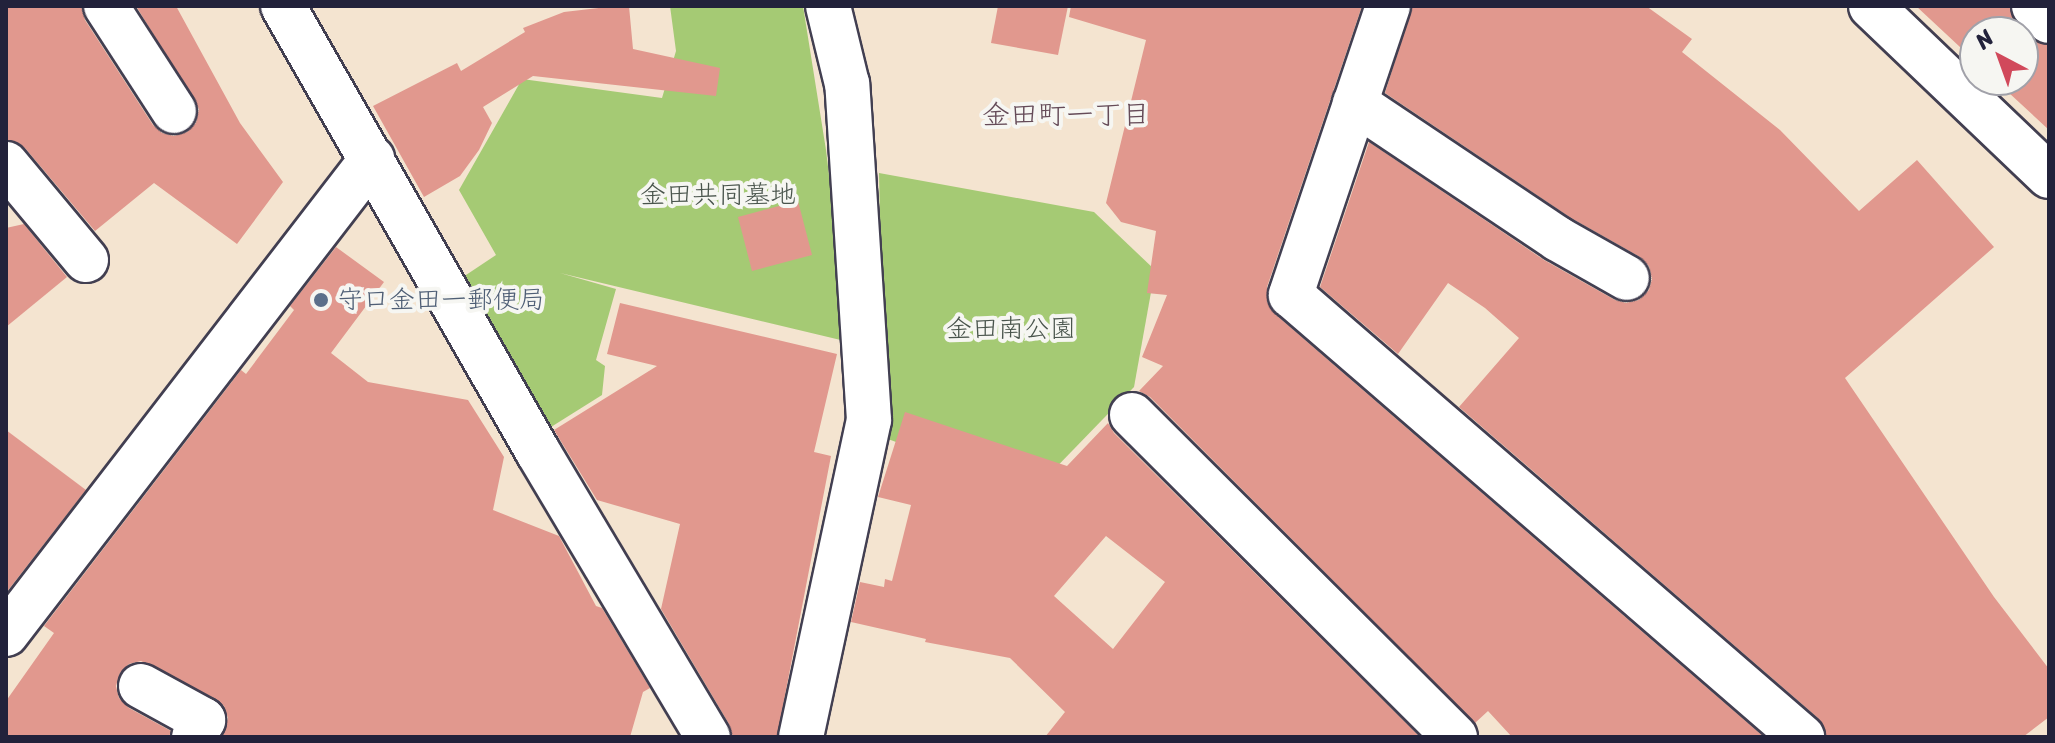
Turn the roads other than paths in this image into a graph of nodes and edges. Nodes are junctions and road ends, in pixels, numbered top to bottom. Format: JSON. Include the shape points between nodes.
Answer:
{"nodes":[{"id":1,"x":106,"y":6,"type":"edge"},
{"id":2,"x":283,"y":6,"type":"edge"},
{"id":3,"x":828,"y":6,"type":"edge"},
{"id":4,"x":1388,"y":6,"type":"edge"},
{"id":5,"x":1871,"y":6,"type":"edge"},
{"id":6,"x":2034,"y":6,"type":"edge"},
{"id":7,"x":2049,"y":21,"type":"edge"},
{"id":8,"x":1355,"y":103,"type":"junction"},
{"id":9,"x":174,"y":111,"type":"dead end"},
{"id":10,"x":372,"y":159,"type":"junction"},
{"id":11,"x":2049,"y":176,"type":"edge"},
{"id":12,"x":13,"y":188,"type":"edge"},
{"id":13,"x":86,"y":260,"type":"dead end"},
{"id":14,"x":1627,"y":278,"type":"dead end"},
{"id":15,"x":1132,"y":415,"type":"dead end"},
{"id":16,"x":8,"y":627,"type":"edge"},
{"id":17,"x":141,"y":686,"type":"dead end"},
{"id":18,"x":194,"y":737,"type":"edge"},
{"id":19,"x":708,"y":737,"type":"edge"},
{"id":20,"x":801,"y":737,"type":"edge"},
{"id":21,"x":1455,"y":737,"type":"edge"},
{"id":22,"x":1802,"y":737,"type":"edge"}],
"edges":[{"from":1,"to":9,"type":"street"},
{"from":2,"to":10,"type":"street"},
{"from":3,"to":20,"type":"street","via":[[847,84],[869,420]]},
{"from":4,"to":8,"type":"street"},
{"from":5,"to":11,"type":"street"},
{"from":6,"to":7,"type":"street"},
{"from":8,"to":14,"type":"street","via":[[1558,239]]},
{"from":8,"to":22,"type":"street","via":[[1291,295]]},
{"from":10,"to":16,"type":"street"},
{"from":10,"to":19,"type":"street"},
{"from":12,"to":13,"type":"street"},
{"from":15,"to":21,"type":"street"},
{"from":17,"to":18,"type":"street","via":[[203,720]]}]}
